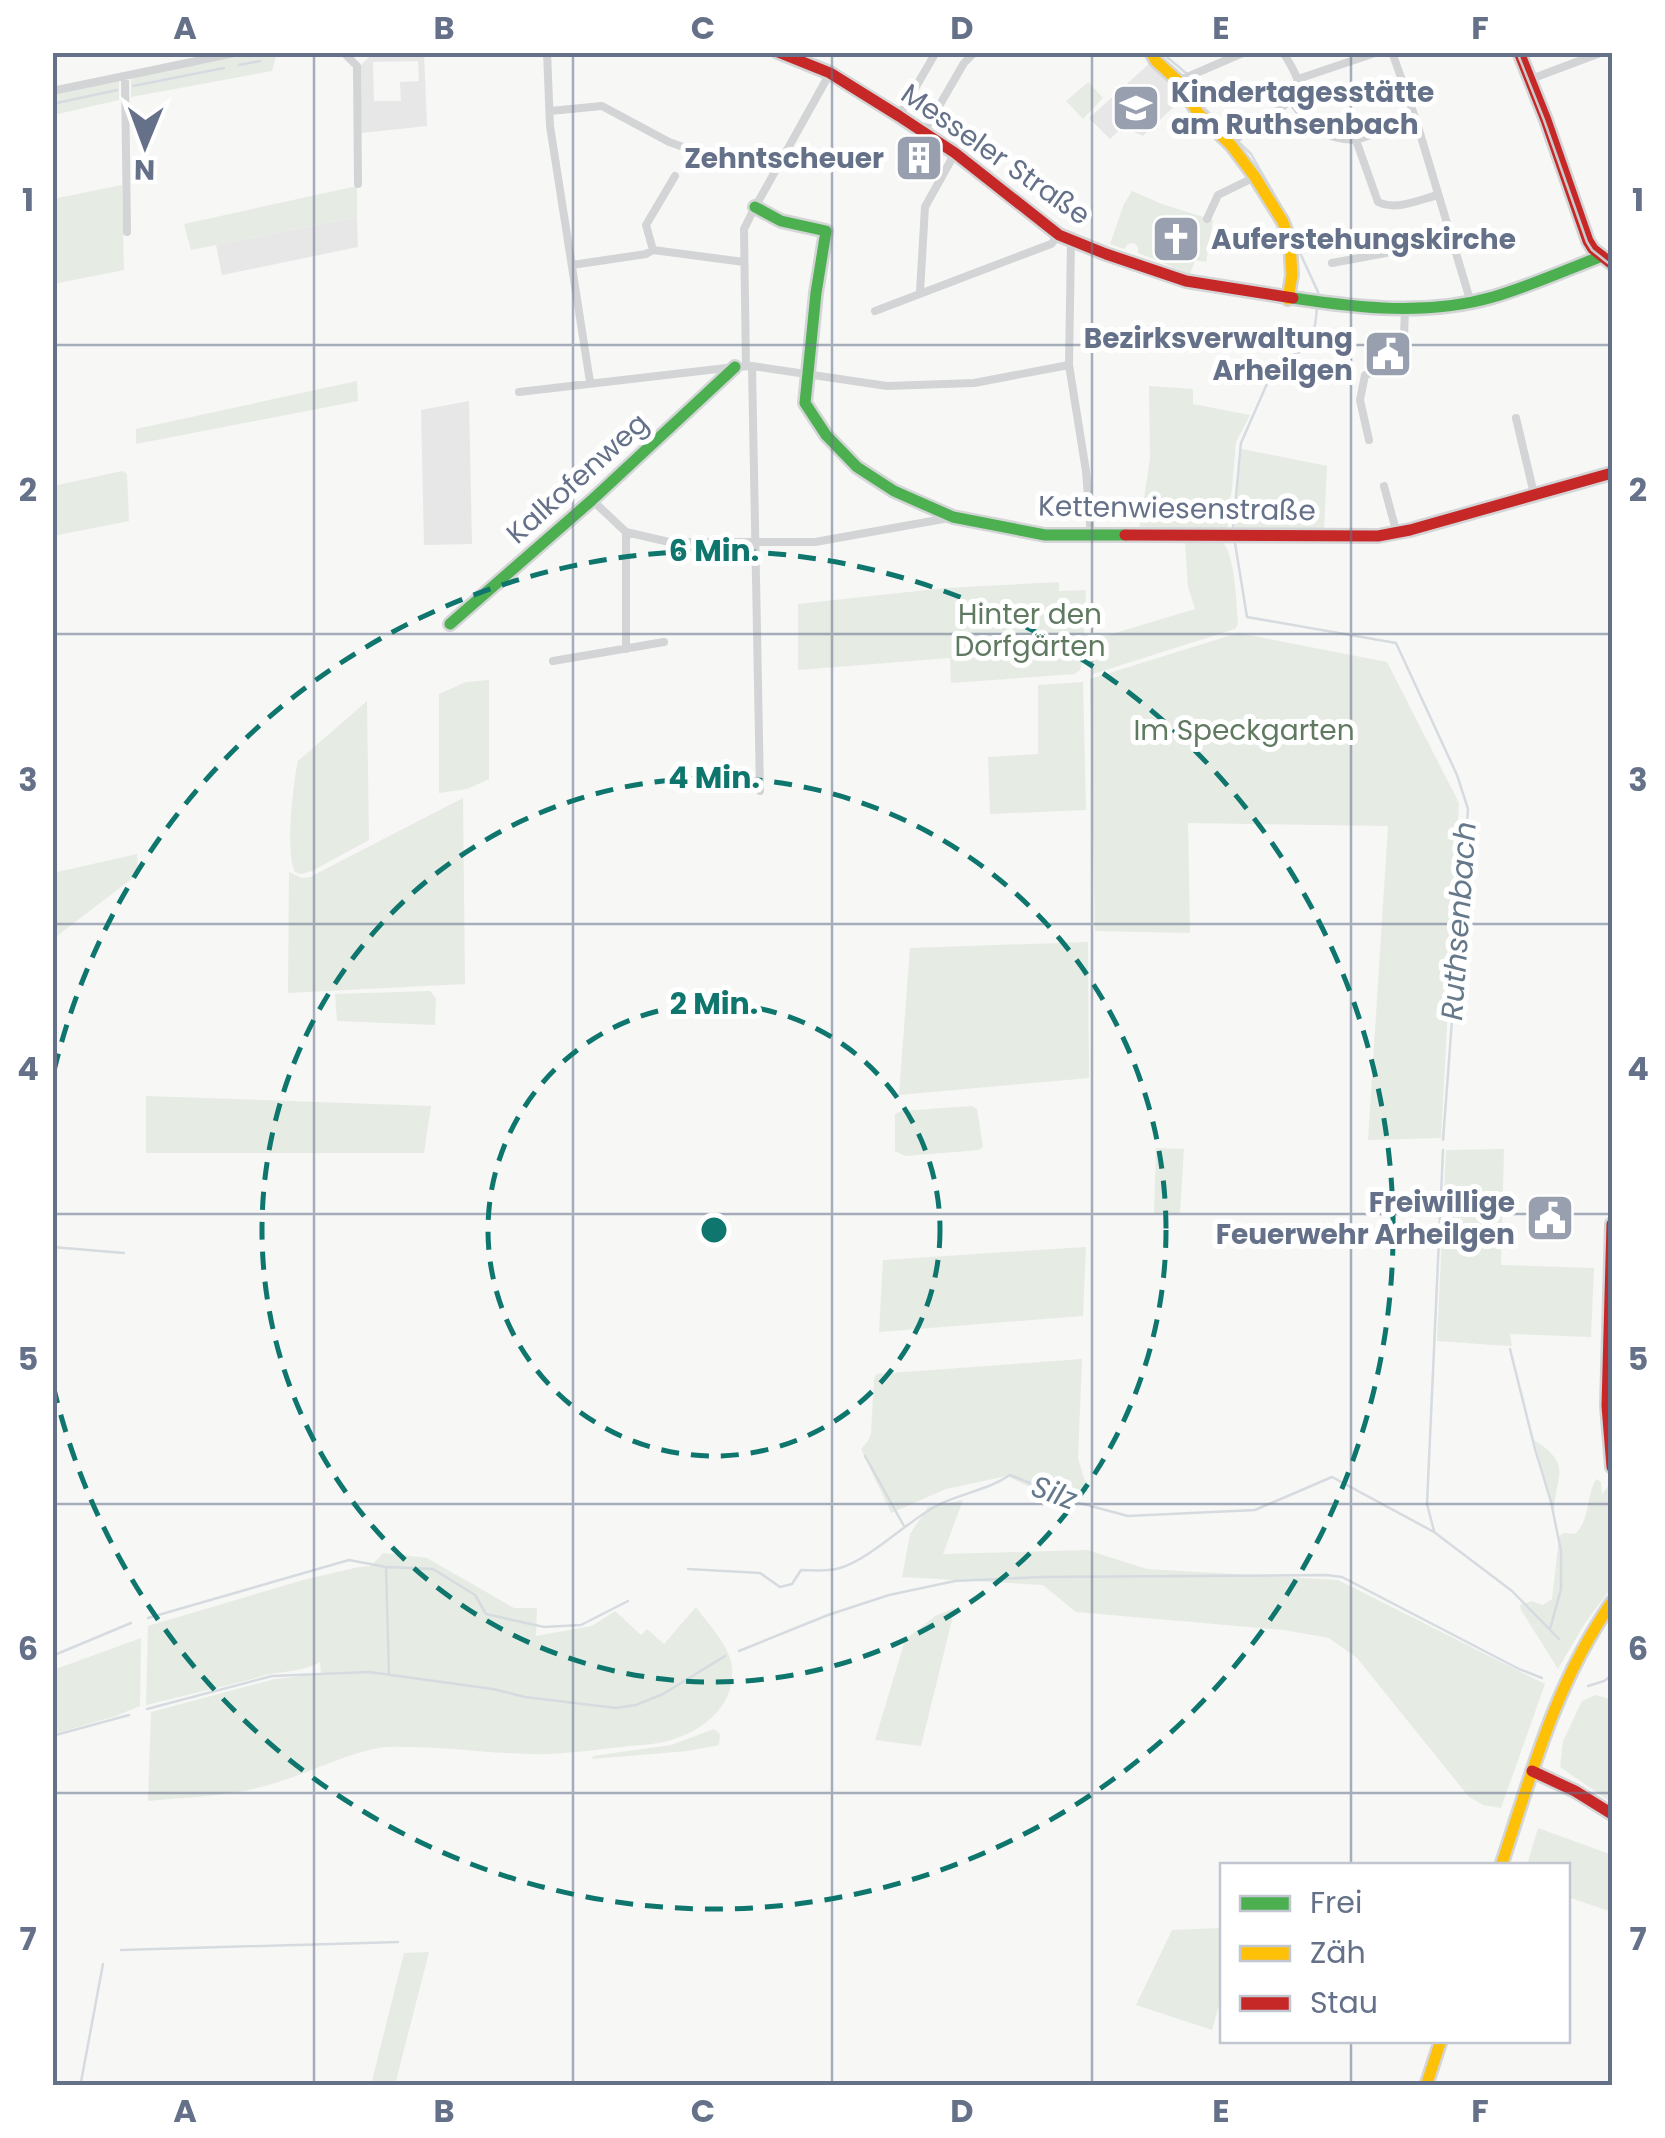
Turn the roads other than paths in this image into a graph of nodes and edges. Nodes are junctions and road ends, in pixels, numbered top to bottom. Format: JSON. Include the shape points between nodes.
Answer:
{"nodes":[{"id":1,"x":240,"y":52,"type":"edge"},
{"id":2,"x":343,"y":52,"type":"edge"},
{"id":3,"x":547,"y":52,"type":"edge"},
{"id":4,"x":778,"y":52,"type":"edge"},
{"id":5,"x":818,"y":52,"type":"edge"},
{"id":6,"x":936,"y":52,"type":"edge"},
{"id":7,"x":974,"y":52,"type":"edge"},
{"id":8,"x":1151,"y":52,"type":"edge"},
{"id":9,"x":1246,"y":52,"type":"edge"},
{"id":10,"x":1283,"y":52,"type":"edge"},
{"id":11,"x":1378,"y":52,"type":"edge"},
{"id":12,"x":1392,"y":52,"type":"edge"},
{"id":13,"x":1519,"y":52,"type":"edge"},
{"id":14,"x":1604,"y":52,"type":"edge"},
{"id":15,"x":812,"y":65,"type":"junction"},
{"id":16,"x":830,"y":73,"type":"junction"},
{"id":17,"x":125,"y":76,"type":"junction"},
{"id":18,"x":1531,"y":79,"type":"junction"},
{"id":19,"x":1298,"y":80,"type":"junction"},
{"id":20,"x":1178,"y":81,"type":"junction"},
{"id":21,"x":52,"y":91,"type":"edge"},
{"id":22,"x":1291,"y":101,"type":"junction"},
{"id":23,"x":550,"y":111,"type":"junction"},
{"id":24,"x":899,"y":116,"type":"junction"},
{"id":25,"x":1416,"y":120,"type":"junction"},
{"id":26,"x":924,"y":132,"type":"junction"},
{"id":27,"x":1239,"y":137,"type":"dead end"},
{"id":28,"x":1356,"y":140,"type":"junction"},
{"id":29,"x":704,"y":154,"type":"dead end"},
{"id":30,"x":955,"y":154,"type":"junction"},
{"id":31,"x":675,"y":176,"type":"dead end"},
{"id":32,"x":1256,"y":177,"type":"junction"},
{"id":33,"x":358,"y":184,"type":"dead end"},
{"id":34,"x":1438,"y":195,"type":"junction"},
{"id":35,"x":755,"y":207,"type":"junction"},
{"id":36,"x":1207,"y":218,"type":"dead end"},
{"id":37,"x":127,"y":232,"type":"dead end"},
{"id":38,"x":1065,"y":238,"type":"junction"},
{"id":39,"x":1451,"y":238,"type":"junction"},
{"id":40,"x":653,"y":250,"type":"junction"},
{"id":41,"x":1609,"y":258,"type":"edge"},
{"id":42,"x":744,"y":262,"type":"junction"},
{"id":43,"x":1332,"y":263,"type":"dead end"},
{"id":44,"x":572,"y":265,"type":"junction"},
{"id":45,"x":920,"y":292,"type":"junction"},
{"id":46,"x":1288,"y":299,"type":"junction"},
{"id":47,"x":1470,"y":303,"type":"junction"},
{"id":48,"x":1405,"y":309,"type":"junction"},
{"id":49,"x":874,"y":310,"type":"dead end"},
{"id":50,"x":1069,"y":365,"type":"junction"},
{"id":51,"x":744,"y":366,"type":"junction"},
{"id":52,"x":808,"y":375,"type":"junction"},
{"id":53,"x":590,"y":382,"type":"junction"},
{"id":54,"x":519,"y":392,"type":"dead end"},
{"id":55,"x":1516,"y":418,"type":"dead end"},
{"id":56,"x":1368,"y":440,"type":"dead end"},
{"id":57,"x":1612,"y":472,"type":"edge"},
{"id":58,"x":1384,"y":486,"type":"dead end"},
{"id":59,"x":1534,"y":494,"type":"junction"},
{"id":60,"x":592,"y":500,"type":"junction"},
{"id":61,"x":953,"y":517,"type":"junction"},
{"id":62,"x":626,"y":532,"type":"junction"},
{"id":63,"x":1397,"y":534,"type":"junction"},
{"id":64,"x":1090,"y":536,"type":"junction"},
{"id":65,"x":755,"y":543,"type":"junction"},
{"id":66,"x":450,"y":624,"type":"dead end"},
{"id":67,"x":664,"y":642,"type":"dead end"},
{"id":68,"x":626,"y":649,"type":"junction"},
{"id":69,"x":553,"y":661,"type":"dead end"},
{"id":70,"x":760,"y":792,"type":"dead end"},
{"id":71,"x":1612,"y":1224,"type":"edge"},
{"id":72,"x":1612,"y":1422,"type":"edge"},
{"id":73,"x":1612,"y":1462,"type":"edge"},
{"id":74,"x":1612,"y":1602,"type":"edge"},
{"id":75,"x":1532,"y":1771,"type":"junction"},
{"id":76,"x":1612,"y":1814,"type":"edge"},
{"id":77,"x":1502,"y":1863,"type":"edge"},
{"id":78,"x":1440,"y":2043,"type":"edge"},
{"id":79,"x":1426,"y":2086,"type":"edge"}],
"edges":[{"from":1,"to":17,"type":"street"},
{"from":2,"to":33,"type":"street","via":[[357,66]]},
{"from":3,"to":23,"type":"street"},
{"from":4,"to":15,"type":"street","name":"Messeler Straße"},
{"from":5,"to":15,"type":"street"},
{"from":6,"to":24,"type":"street"},
{"from":7,"to":26,"type":"street"},
{"from":8,"to":20,"type":"street"},
{"from":9,"to":20,"type":"street"},
{"from":10,"to":19,"type":"street"},
{"from":11,"to":19,"type":"street"},
{"from":12,"to":25,"type":"street"},
{"from":13,"to":18,"type":"street"},
{"from":14,"to":18,"type":"street"},
{"from":15,"to":16,"type":"street","name":"Messeler Straße"},
{"from":16,"to":24,"type":"street","name":"Messeler Straße"},
{"from":16,"to":35,"type":"street"},
{"from":17,"to":21,"type":"street"},
{"from":17,"to":37,"type":"street"},
{"from":18,"to":41,"type":"street","via":[[1584,232]]},
{"from":19,"to":22,"type":"street"},
{"from":20,"to":32,"type":"street"},
{"from":22,"to":27,"type":"street"},
{"from":22,"to":28,"type":"street","via":[[1328,136]]},
{"from":23,"to":29,"type":"street","via":[[602,106]]},
{"from":23,"to":44,"type":"street"},
{"from":24,"to":26,"type":"street","name":"Messeler Straße"},
{"from":25,"to":28,"type":"street"},
{"from":25,"to":34,"type":"street"},
{"from":26,"to":30,"type":"street","name":"Messeler Straße"},
{"from":28,"to":34,"type":"street","via":[[1382,206]]},
{"from":30,"to":38,"type":"street","name":"Messeler Straße"},
{"from":30,"to":45,"type":"street","via":[[924,207]]},
{"from":31,"to":40,"type":"street","via":[[646,225]]},
{"from":32,"to":36,"type":"street","via":[[1218,195]]},
{"from":32,"to":46,"type":"street","via":[[1290,242]]},
{"from":34,"to":39,"type":"street"},
{"from":35,"to":42,"type":"street","via":[[744,229]]},
{"from":35,"to":52,"type":"street","name":"Kettenwiesenstraße","via":[[781,221],[826,230]]},
{"from":38,"to":45,"type":"street"},
{"from":38,"to":46,"type":"street","name":"Messeler Straße","via":[[1186,281]]},
{"from":38,"to":50,"type":"street"},
{"from":39,"to":43,"type":"street"},
{"from":39,"to":47,"type":"street"},
{"from":40,"to":42,"type":"street"},
{"from":40,"to":44,"type":"street"},
{"from":41,"to":47,"type":"street","name":"Messeler Straße"},
{"from":42,"to":51,"type":"street"},
{"from":44,"to":53,"type":"street"},
{"from":45,"to":49,"type":"street"},
{"from":46,"to":48,"type":"street","name":"Messeler Straße"},
{"from":47,"to":48,"type":"street","name":"Messeler Straße"},
{"from":48,"to":56,"type":"street","via":[[1402,364],[1365,375],[1360,400]]},
{"from":50,"to":52,"type":"street","via":[[915,386]]},
{"from":50,"to":64,"type":"street"},
{"from":51,"to":52,"type":"street"},
{"from":51,"to":53,"type":"street"},
{"from":51,"to":60,"type":"street","name":"Kalkofenweg"},
{"from":51,"to":65,"type":"street"},
{"from":52,"to":61,"type":"street","name":"Kettenwiesenstraße","via":[[805,403],[826,436],[894,491]]},
{"from":53,"to":54,"type":"street"},
{"from":55,"to":59,"type":"street"},
{"from":57,"to":59,"type":"street","name":"Kettenwiesenstraße"},
{"from":58,"to":63,"type":"street"},
{"from":59,"to":63,"type":"street","name":"Kettenwiesenstraße"},
{"from":60,"to":62,"type":"street"},
{"from":60,"to":66,"type":"street","name":"Kalkofenweg"},
{"from":61,"to":64,"type":"street","name":"Kettenwiesenstraße","via":[[1045,535]]},
{"from":61,"to":65,"type":"street","via":[[815,542]]},
{"from":62,"to":65,"type":"street","via":[[668,542]]},
{"from":62,"to":68,"type":"street"},
{"from":63,"to":64,"type":"street","name":"Kettenwiesenstraße"},
{"from":65,"to":70,"type":"street"},
{"from":67,"to":68,"type":"street"},
{"from":68,"to":69,"type":"street"},
{"from":71,"to":73,"type":"street"},
{"from":72,"to":73,"type":"street"},
{"from":74,"to":75,"type":"street","via":[[1573,1664]]},
{"from":75,"to":76,"type":"street"},
{"from":75,"to":77,"type":"street"},
{"from":78,"to":79,"type":"street"}]}
